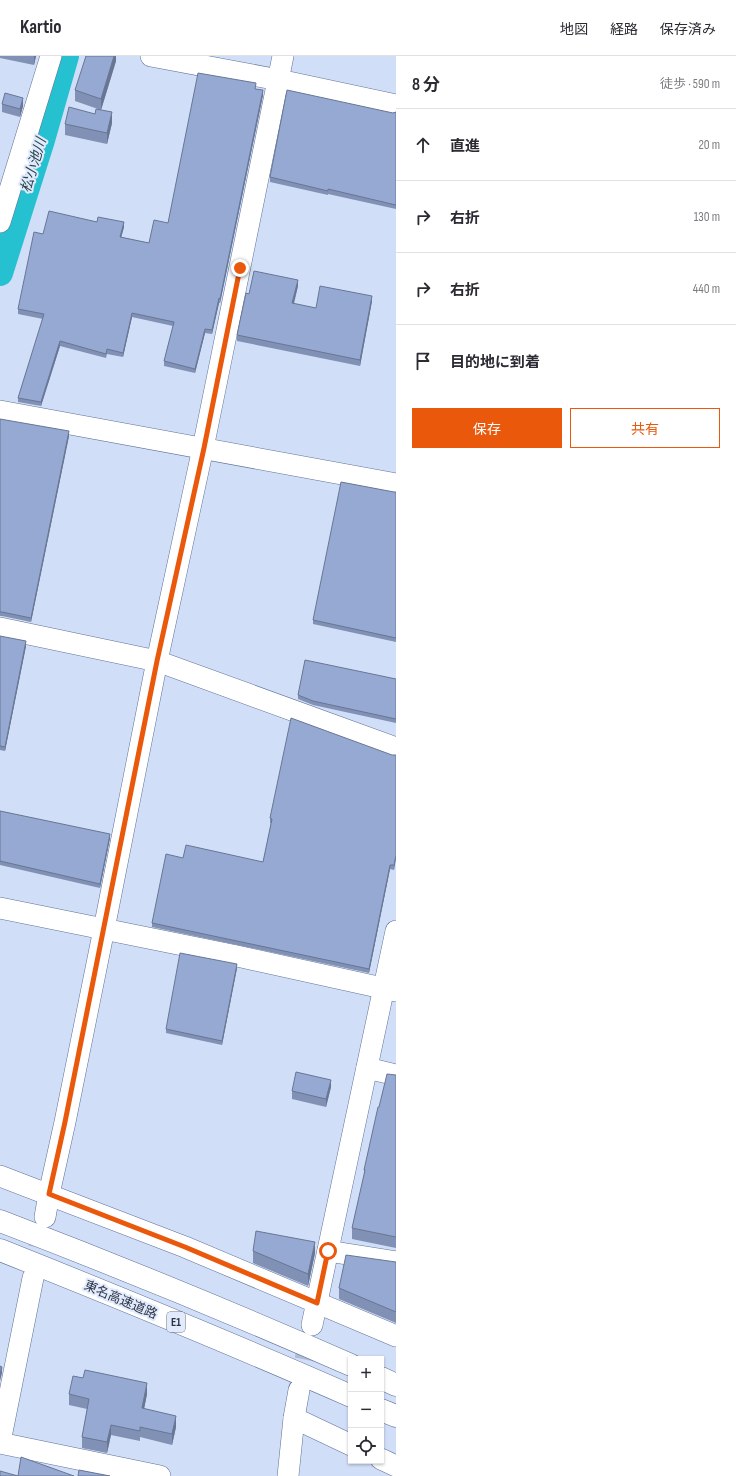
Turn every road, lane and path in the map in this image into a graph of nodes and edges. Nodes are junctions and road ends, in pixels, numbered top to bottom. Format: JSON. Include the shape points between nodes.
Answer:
{"nodes":[{"id":1,"x":51,"y":56,"type":"edge"},
{"id":2,"x":150,"y":56,"type":"edge"},
{"id":3,"x":283,"y":56,"type":"edge"},
{"id":4,"x":279,"y":80,"type":"junction"},
{"id":5,"x":396,"y":105,"type":"edge"},
{"id":6,"x":0,"y":222,"type":"edge"},
{"id":7,"x":0,"y":411,"type":"edge"},
{"id":8,"x":204,"y":448,"type":"junction"},
{"id":9,"x":396,"y":484,"type":"edge"},
{"id":10,"x":0,"y":628,"type":"edge"},
{"id":11,"x":157,"y":661,"type":"junction"},
{"id":12,"x":396,"y":748,"type":"edge"},
{"id":13,"x":0,"y":908,"type":"edge"},
{"id":14,"x":104,"y":929,"type":"junction"},
{"id":15,"x":396,"y":931,"type":"edge"},
{"id":16,"x":390,"y":989,"type":"edge"},
{"id":17,"x":367,"y":1068,"type":"junction"},
{"id":18,"x":396,"y":1075,"type":"edge"},
{"id":19,"x":0,"y":1176,"type":"edge"},
{"id":20,"x":49,"y":1194,"type":"junction"},
{"id":21,"x":45,"y":1217,"type":"tunnel mouth"},
{"id":22,"x":0,"y":1221,"type":"edge"},
{"id":23,"x":0,"y":1250,"type":"edge"},
{"id":24,"x":328,"y":1251,"type":"junction"},
{"id":25,"x":396,"y":1262,"type":"edge"},
{"id":26,"x":33,"y":1278,"type":"tunnel mouth"},
{"id":27,"x":317,"y":1303,"type":"junction"},
{"id":28,"x":312,"y":1325,"type":"tunnel mouth"},
{"id":29,"x":396,"y":1336,"type":"edge"},
{"id":30,"x":348,"y":1364,"type":"edge"},
{"id":31,"x":384,"y":1379,"type":"edge"},
{"id":32,"x":396,"y":1385,"type":"edge"},
{"id":33,"x":299,"y":1390,"type":"tunnel mouth"},
{"id":34,"x":348,"y":1395,"type":"edge"},
{"id":35,"x":384,"y":1411,"type":"edge"},
{"id":36,"x":396,"y":1416,"type":"edge"},
{"id":37,"x":294,"y":1418,"type":"junction"},
{"id":38,"x":0,"y":1443,"type":"edge"},
{"id":39,"x":348,"y":1444,"type":"edge"},
{"id":40,"x":384,"y":1460,"type":"edge"},
{"id":41,"x":396,"y":1466,"type":"edge"},
{"id":42,"x":160,"y":1476,"type":"edge"},
{"id":43,"x":288,"y":1476,"type":"edge"}],
"edges":[{"from":1,"to":6,"type":"street"},
{"from":2,"to":4,"type":"street"},
{"from":3,"to":4,"type":"street"},
{"from":4,"to":5,"type":"street"},
{"from":4,"to":8,"type":"street"},
{"from":7,"to":8,"type":"street"},
{"from":8,"to":9,"type":"street"},
{"from":8,"to":11,"type":"street"},
{"from":10,"to":11,"type":"street"},
{"from":11,"to":12,"type":"street"},
{"from":11,"to":14,"type":"street"},
{"from":13,"to":14,"type":"street"},
{"from":14,"to":16,"type":"street"},
{"from":14,"to":20,"type":"street"},
{"from":15,"to":16,"type":"street"},
{"from":16,"to":17,"type":"street"},
{"from":17,"to":18,"type":"street"},
{"from":17,"to":24,"type":"street"},
{"from":19,"to":20,"type":"street"},
{"from":20,"to":21,"type":"street"},
{"from":20,"to":27,"type":"street","via":[[185,1247]]},
{"from":22,"to":30,"type":"highway","number":"E1","via":[[98,1259]]},
{"from":23,"to":34,"type":"highway","name":"東名高速道路","number":"E1"},
{"from":24,"to":25,"type":"street"},
{"from":24,"to":27,"type":"street"},
{"from":26,"to":38,"type":"street"},
{"from":27,"to":28,"type":"street"},
{"from":27,"to":29,"type":"street"},
{"from":31,"to":32,"type":"highway"},
{"from":33,"to":37,"type":"street"},
{"from":35,"to":36,"type":"highway"},
{"from":37,"to":39,"type":"street"},
{"from":37,"to":43,"type":"street"},
{"from":38,"to":42,"type":"street"},
{"from":40,"to":41,"type":"street"}]}
